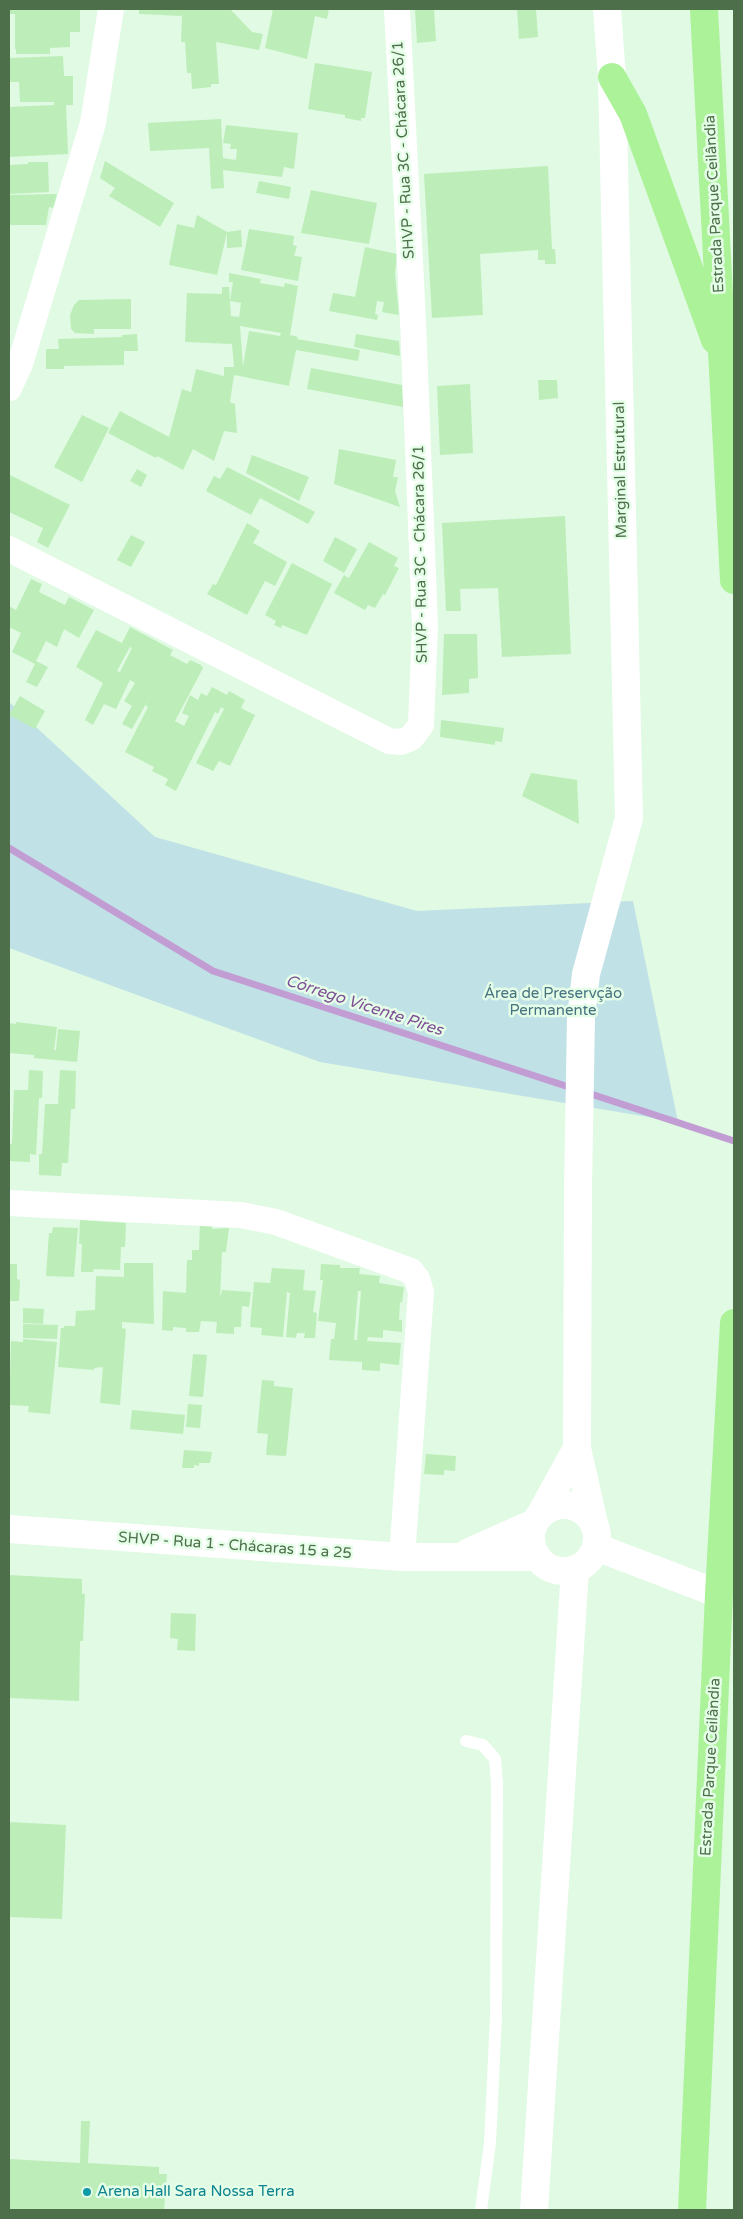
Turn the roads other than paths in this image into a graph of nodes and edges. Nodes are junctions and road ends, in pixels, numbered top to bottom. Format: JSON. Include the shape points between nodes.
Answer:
{"nodes":[{"id":1,"x":110,"y":9,"type":"edge"},
{"id":2,"x":397,"y":9,"type":"edge"},
{"id":3,"x":607,"y":9,"type":"edge"},
{"id":4,"x":704,"y":9,"type":"edge"},
{"id":5,"x":612,"y":77,"type":"junction"},
{"id":6,"x":724,"y":367,"type":"junction"},
{"id":7,"x":9,"y":388,"type":"edge"},
{"id":8,"x":9,"y":549,"type":"edge"},
{"id":9,"x":734,"y":580,"type":"edge"},
{"id":10,"x":9,"y":1203,"type":"edge"},
{"id":11,"x":734,"y":1323,"type":"edge"},
{"id":12,"x":577,"y":1448,"type":"junction"},
{"id":13,"x":537,"y":1519,"type":"junction"},
{"id":14,"x":9,"y":1529,"type":"edge"},
{"id":15,"x":595,"y":1538,"type":"junction"},
{"id":16,"x":461,"y":1556,"type":"junction"},
{"id":17,"x":536,"y":1557,"type":"junction"},
{"id":18,"x":402,"y":1558,"type":"junction"},
{"id":19,"x":575,"y":1569,"type":"junction"},
{"id":20,"x":719,"y":1594,"type":"junction"},
{"id":21,"x":466,"y":1741,"type":"dead end"},
{"id":22,"x":481,"y":2210,"type":"edge"},
{"id":23,"x":534,"y":2210,"type":"edge"},
{"id":24,"x":692,"y":2210,"type":"edge"}],
"edges":[{"from":1,"to":7,"type":"street","via":[[93,122],[20,364]]},
{"from":2,"to":8,"type":"street","name":"SHVP - Rua 3C - Chácara 26/1","via":[[426,626],[421,725],[411,738],[401,742],[389,741]]},
{"from":3,"to":5,"type":"street","name":"Marginal Estrutural"},
{"from":4,"to":6,"type":"highway","name":"Estrada Parque Ceilândia"},
{"from":5,"to":6,"type":"highway","via":[[633,114]]},
{"from":5,"to":12,"type":"street","name":"Marginal Estrutural","via":[[629,818],[586,974],[581,1018]]},
{"from":6,"to":9,"type":"highway","name":"Estrada Parque Ceilândia"},
{"from":10,"to":18,"type":"street","via":[[241,1214],[276,1222],[411,1271],[422,1292]]},
{"from":11,"to":20,"type":"highway","name":"Estrada Parque Ceilândia"},
{"from":12,"to":13,"type":"street"},
{"from":12,"to":15,"type":"street","name":"Marginal Estrutural"},
{"from":13,"to":15,"type":"street","via":[[554,1506],[575,1508],[584,1512]]},
{"from":13,"to":16,"type":"street","name":"SHVP - Rua 1 - Chácaras 15 a 25"},
{"from":13,"to":17,"type":"street","via":[[531,1542]]},
{"from":14,"to":18,"type":"street","name":"SHVP - Rua 1 - Chácaras 15 a 25"},
{"from":15,"to":19,"type":"street","via":[[586,1563]]},
{"from":15,"to":20,"type":"street"},
{"from":16,"to":17,"type":"street","name":"SHVP - Rua 1 - Chácaras 15 a 25"},
{"from":16,"to":18,"type":"street","name":"SHVP - Rua 1 - Chácaras 15 a 25"},
{"from":17,"to":19,"type":"street","via":[[551,1569]]},
{"from":19,"to":23,"type":"street"},
{"from":20,"to":24,"type":"highway","name":"Estrada Parque Ceilândia"},
{"from":21,"to":22,"type":"lane","via":[[483,1745],[495,1759],[497,1783],[496,2017],[490,2142]]}]}
